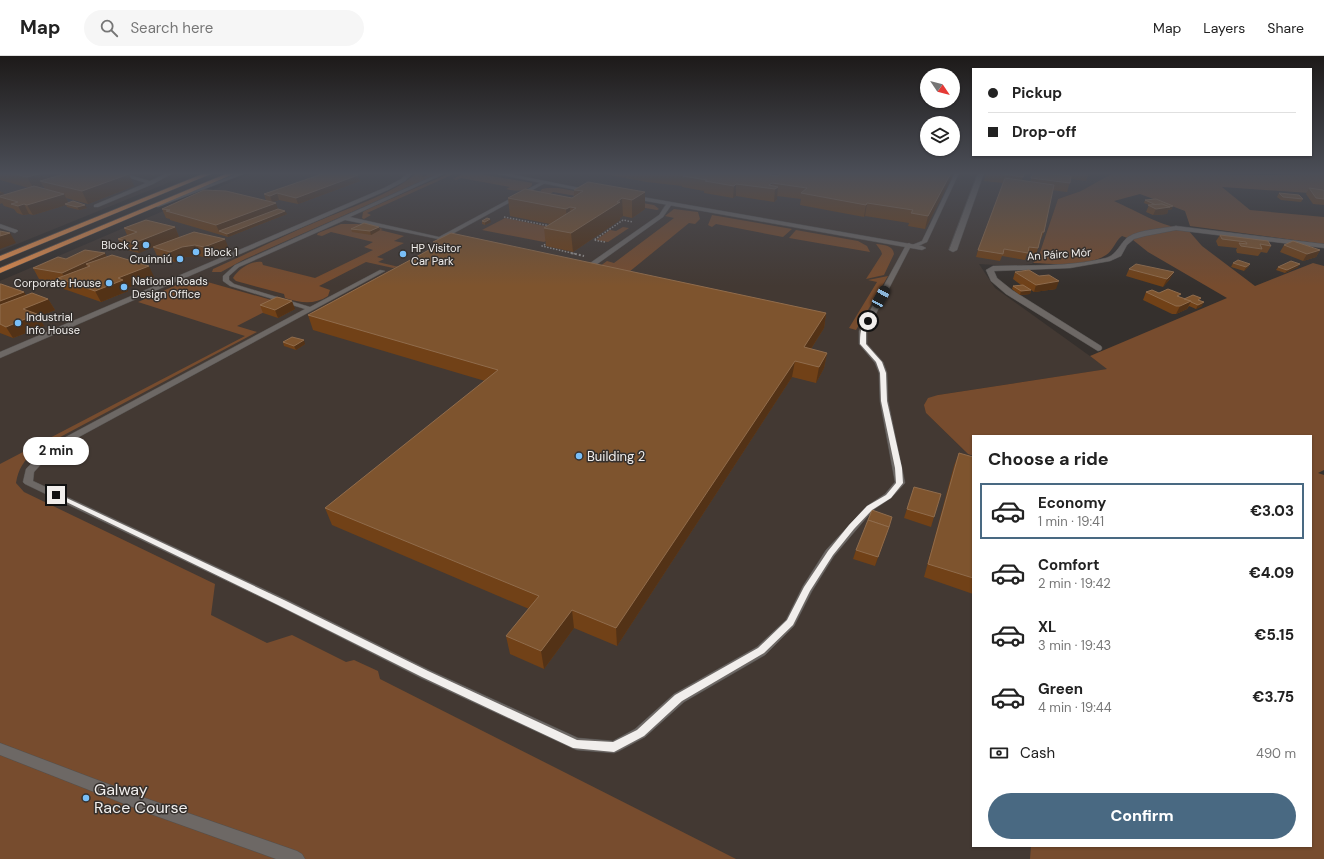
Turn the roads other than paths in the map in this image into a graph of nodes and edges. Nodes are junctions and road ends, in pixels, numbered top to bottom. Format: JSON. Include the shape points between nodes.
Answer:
{"nodes":[{"id":1,"x":112,"y":210,"type":"edge"},
{"id":2,"x":118,"y":210,"type":"edge"},
{"id":3,"x":145,"y":210,"type":"edge"},
{"id":4,"x":336,"y":210,"type":"edge"},
{"id":5,"x":362,"y":210,"type":"edge"},
{"id":6,"x":493,"y":210,"type":"edge"},
{"id":7,"x":664,"y":210,"type":"edge"},
{"id":8,"x":706,"y":210,"type":"edge"},
{"id":9,"x":939,"y":210,"type":"edge"},
{"id":10,"x":967,"y":210,"type":"edge"},
{"id":11,"x":345,"y":218,"type":"junction"},
{"id":12,"x":0,"y":226,"type":"edge"},
{"id":13,"x":15,"y":231,"type":"dead end"},
{"id":14,"x":58,"y":235,"type":"junction"},
{"id":15,"x":440,"y":239,"type":"junction"},
{"id":16,"x":457,"y":242,"type":"edge"},
{"id":17,"x":912,"y":246,"type":"junction"},
{"id":18,"x":1324,"y":246,"type":"edge"},
{"id":19,"x":922,"y":248,"type":"dead end"},
{"id":20,"x":953,"y":250,"type":"dead end"},
{"id":21,"x":0,"y":259,"type":"edge"},
{"id":22,"x":577,"y":269,"type":"edge"},
{"id":23,"x":0,"y":271,"type":"edge"},
{"id":24,"x":382,"y":271,"type":"dead end"},
{"id":25,"x":311,"y":309,"type":"junction"},
{"id":26,"x":1098,"y":348,"type":"dead end"},
{"id":27,"x":0,"y":355,"type":"edge"},
{"id":28,"x":0,"y":749,"type":"edge"},
{"id":29,"x":297,"y":859,"type":"edge"}],
"edges":[{"from":1,"to":14,"type":"highway"},
{"from":2,"to":14,"type":"highway"},
{"from":3,"to":23,"type":"highway"},
{"from":4,"to":27,"type":"street"},
{"from":5,"to":11,"type":"lane"},
{"from":6,"to":15,"type":"lane"},
{"from":7,"to":22,"type":"lane","via":[[661,216],[591,266]]},
{"from":8,"to":17,"type":"street"},
{"from":9,"to":17,"type":"lane","via":[[924,242]]},
{"from":10,"to":20,"type":"street"},
{"from":11,"to":15,"type":"lane"},
{"from":11,"to":25,"type":"lane","via":[[237,266],[226,276],[226,281],[232,284]]},
{"from":12,"to":13,"type":"street"},
{"from":14,"to":21,"type":"highway"},
{"from":15,"to":16,"type":"lane"},
{"from":17,"to":19,"type":"street"},
{"from":17,"to":25,"type":"lane","via":[[863,331],[863,344],[879,362],[883,373],[884,401],[900,483],[888,496],[870,508],[830,553],[807,589],[790,623],[761,651],[678,698],[640,733],[614,747],[577,744],[425,674],[281,602],[28,482],[29,471],[50,449]]},
{"from":18,"to":26,"type":"street","name":"An Páirc Mór","via":[[1176,228],[1132,238],[1110,259],[1070,266],[990,270],[994,279],[1009,292]]},
{"from":24,"to":25,"type":"lane"},
{"from":28,"to":29,"type":"lane","via":[[145,805]]}]}
